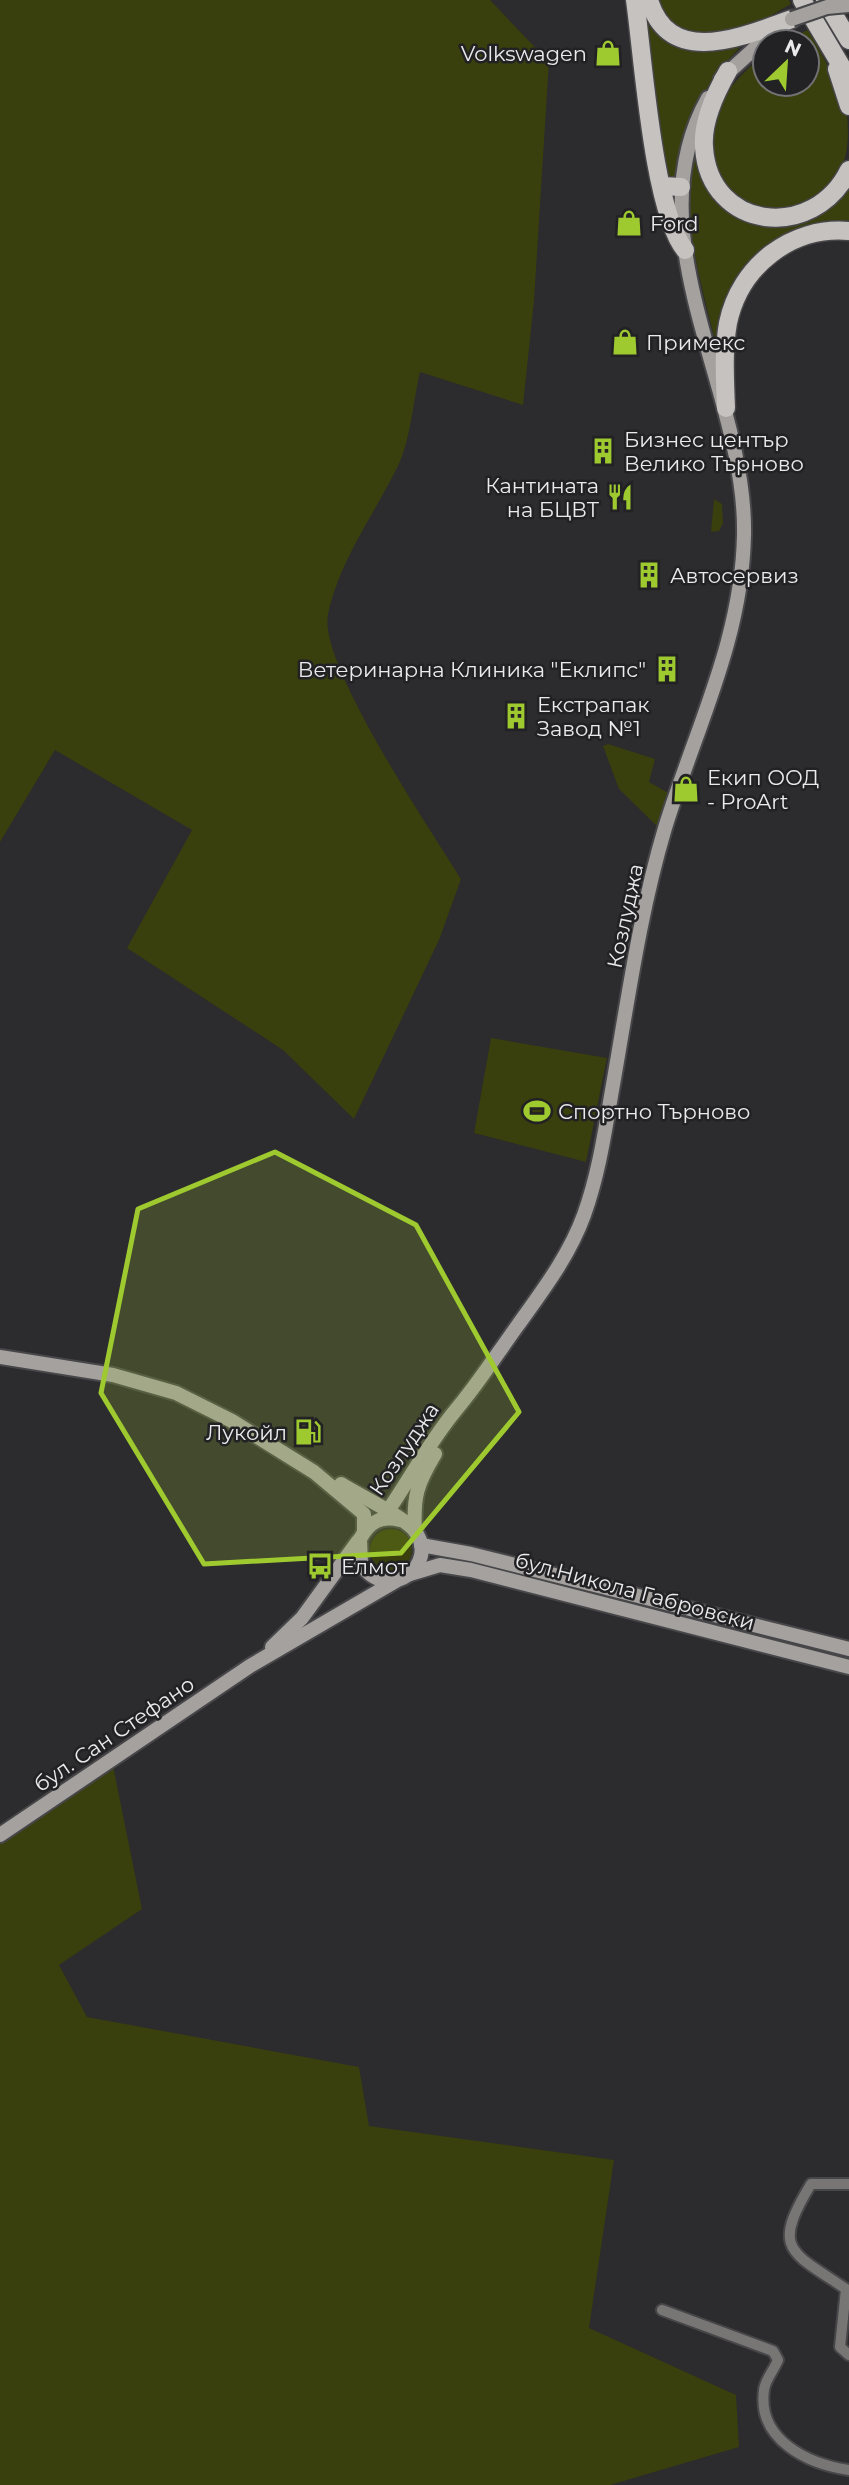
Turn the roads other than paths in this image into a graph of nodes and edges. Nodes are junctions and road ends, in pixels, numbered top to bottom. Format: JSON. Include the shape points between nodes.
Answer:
{"nodes":[{"id":1,"x":635,"y":0,"type":"edge"},
{"id":2,"x":649,"y":0,"type":"edge"},
{"id":3,"x":802,"y":0,"type":"edge"},
{"id":4,"x":825,"y":0,"type":"edge"},
{"id":5,"x":849,"y":5,"type":"edge"},
{"id":6,"x":792,"y":19,"type":"junction"},
{"id":7,"x":847,"y":35,"type":"edge"},
{"id":8,"x":826,"y":36,"type":"junction"},
{"id":9,"x":728,"y":71,"type":"junction"},
{"id":10,"x":849,"y":79,"type":"edge"},
{"id":11,"x":849,"y":106,"type":"edge"},
{"id":12,"x":849,"y":170,"type":"edge"},
{"id":13,"x":662,"y":186,"type":"junction"},
{"id":14,"x":681,"y":187,"type":"junction"},
{"id":15,"x":849,"y":231,"type":"edge"},
{"id":16,"x":685,"y":250,"type":"junction"},
{"id":17,"x":726,"y":408,"type":"junction"},
{"id":18,"x":0,"y":1357,"type":"edge"},
{"id":19,"x":462,"y":1405,"type":"junction"},
{"id":20,"x":314,"y":1472,"type":"junction"},
{"id":21,"x":390,"y":1517,"type":"junction"},
{"id":22,"x":362,"y":1535,"type":"junction"},
{"id":23,"x":418,"y":1538,"type":"junction"},
{"id":24,"x":410,"y":1574,"type":"junction"},
{"id":25,"x":396,"y":1581,"type":"junction"},
{"id":26,"x":849,"y":1649,"type":"edge"},
{"id":27,"x":250,"y":1666,"type":"junction"},
{"id":28,"x":849,"y":1667,"type":"edge"},
{"id":29,"x":0,"y":1835,"type":"edge"},
{"id":30,"x":849,"y":2184,"type":"edge"},
{"id":31,"x":662,"y":2309,"type":"dead end"},
{"id":32,"x":849,"y":2355,"type":"edge"},
{"id":33,"x":849,"y":2470,"type":"edge"}],
"edges":[{"from":1,"to":13,"type":"main road"},
{"from":2,"to":6,"type":"main road","via":[[663,25],[696,42],[729,41]]},
{"from":3,"to":8,"type":"main road"},
{"from":4,"to":7,"type":"main road"},
{"from":5,"to":6,"type":"main road","name":"Козлуджа","bridge":true},
{"from":6,"to":9,"type":"main road","name":"Козлуджа","via":[[755,44]]},
{"from":8,"to":10,"type":"main road"},
{"from":8,"to":11,"type":"main road"},
{"from":9,"to":12,"type":"main road","via":[[709,117],[704,147],[713,180],[731,202],[765,218],[803,215],[830,198]]},
{"from":9,"to":14,"type":"main road","name":"Козлуджа","via":[[696,123]]},
{"from":13,"to":14,"type":"main road"},
{"from":13,"to":16,"type":"main road","via":[[674,233]]},
{"from":14,"to":16,"type":"main road","name":"Козлуджа"},
{"from":15,"to":17,"type":"main road","via":[[822,231],[787,243],[745,281],[727,331]]},
{"from":16,"to":17,"type":"main road","name":"Козлуджа"},
{"from":17,"to":19,"type":"main road","name":"Козлуджа","via":[[744,514],[738,599],[716,690],[661,847],[643,919],[599,1167],[580,1224],[557,1270]]},
{"from":18,"to":20,"type":"main road","via":[[113,1375],[176,1393],[232,1421]]},
{"from":19,"to":21,"type":"main road","name":"Козлуджа","via":[[406,1479]]},
{"from":19,"to":23,"type":"main road","name":"Козлуджа","via":[[418,1482],[413,1501]]},
{"from":20,"to":21,"type":"main road"},
{"from":20,"to":22,"type":"main road","via":[[364,1514]]},
{"from":21,"to":22,"type":"main road"},
{"from":21,"to":23,"type":"main road"},
{"from":22,"to":25,"type":"main road","via":[[358,1555],[366,1571],[380,1580]]},
{"from":22,"to":27,"type":"main road","name":"бул. Сан Стефано","via":[[294,1627]]},
{"from":23,"to":24,"type":"main road","via":[[418,1563]]},
{"from":23,"to":26,"type":"main road","name":"бул.Никола Габровски"},
{"from":24,"to":25,"type":"main road"},
{"from":24,"to":28,"type":"main road","name":"бул.Никола Габровски","via":[[440,1565],[471,1570]]},
{"from":25,"to":27,"type":"main road","name":"бул. Сан Стефано"},
{"from":27,"to":29,"type":"main road","name":"бул. Сан Стефано"},
{"from":30,"to":32,"type":"street","via":[[811,2184],[794,2211],[788,2232],[795,2255],[846,2289],[840,2347]]},
{"from":31,"to":33,"type":"street","via":[[773,2351],[778,2360],[764,2387],[771,2429],[798,2456]]}]}
